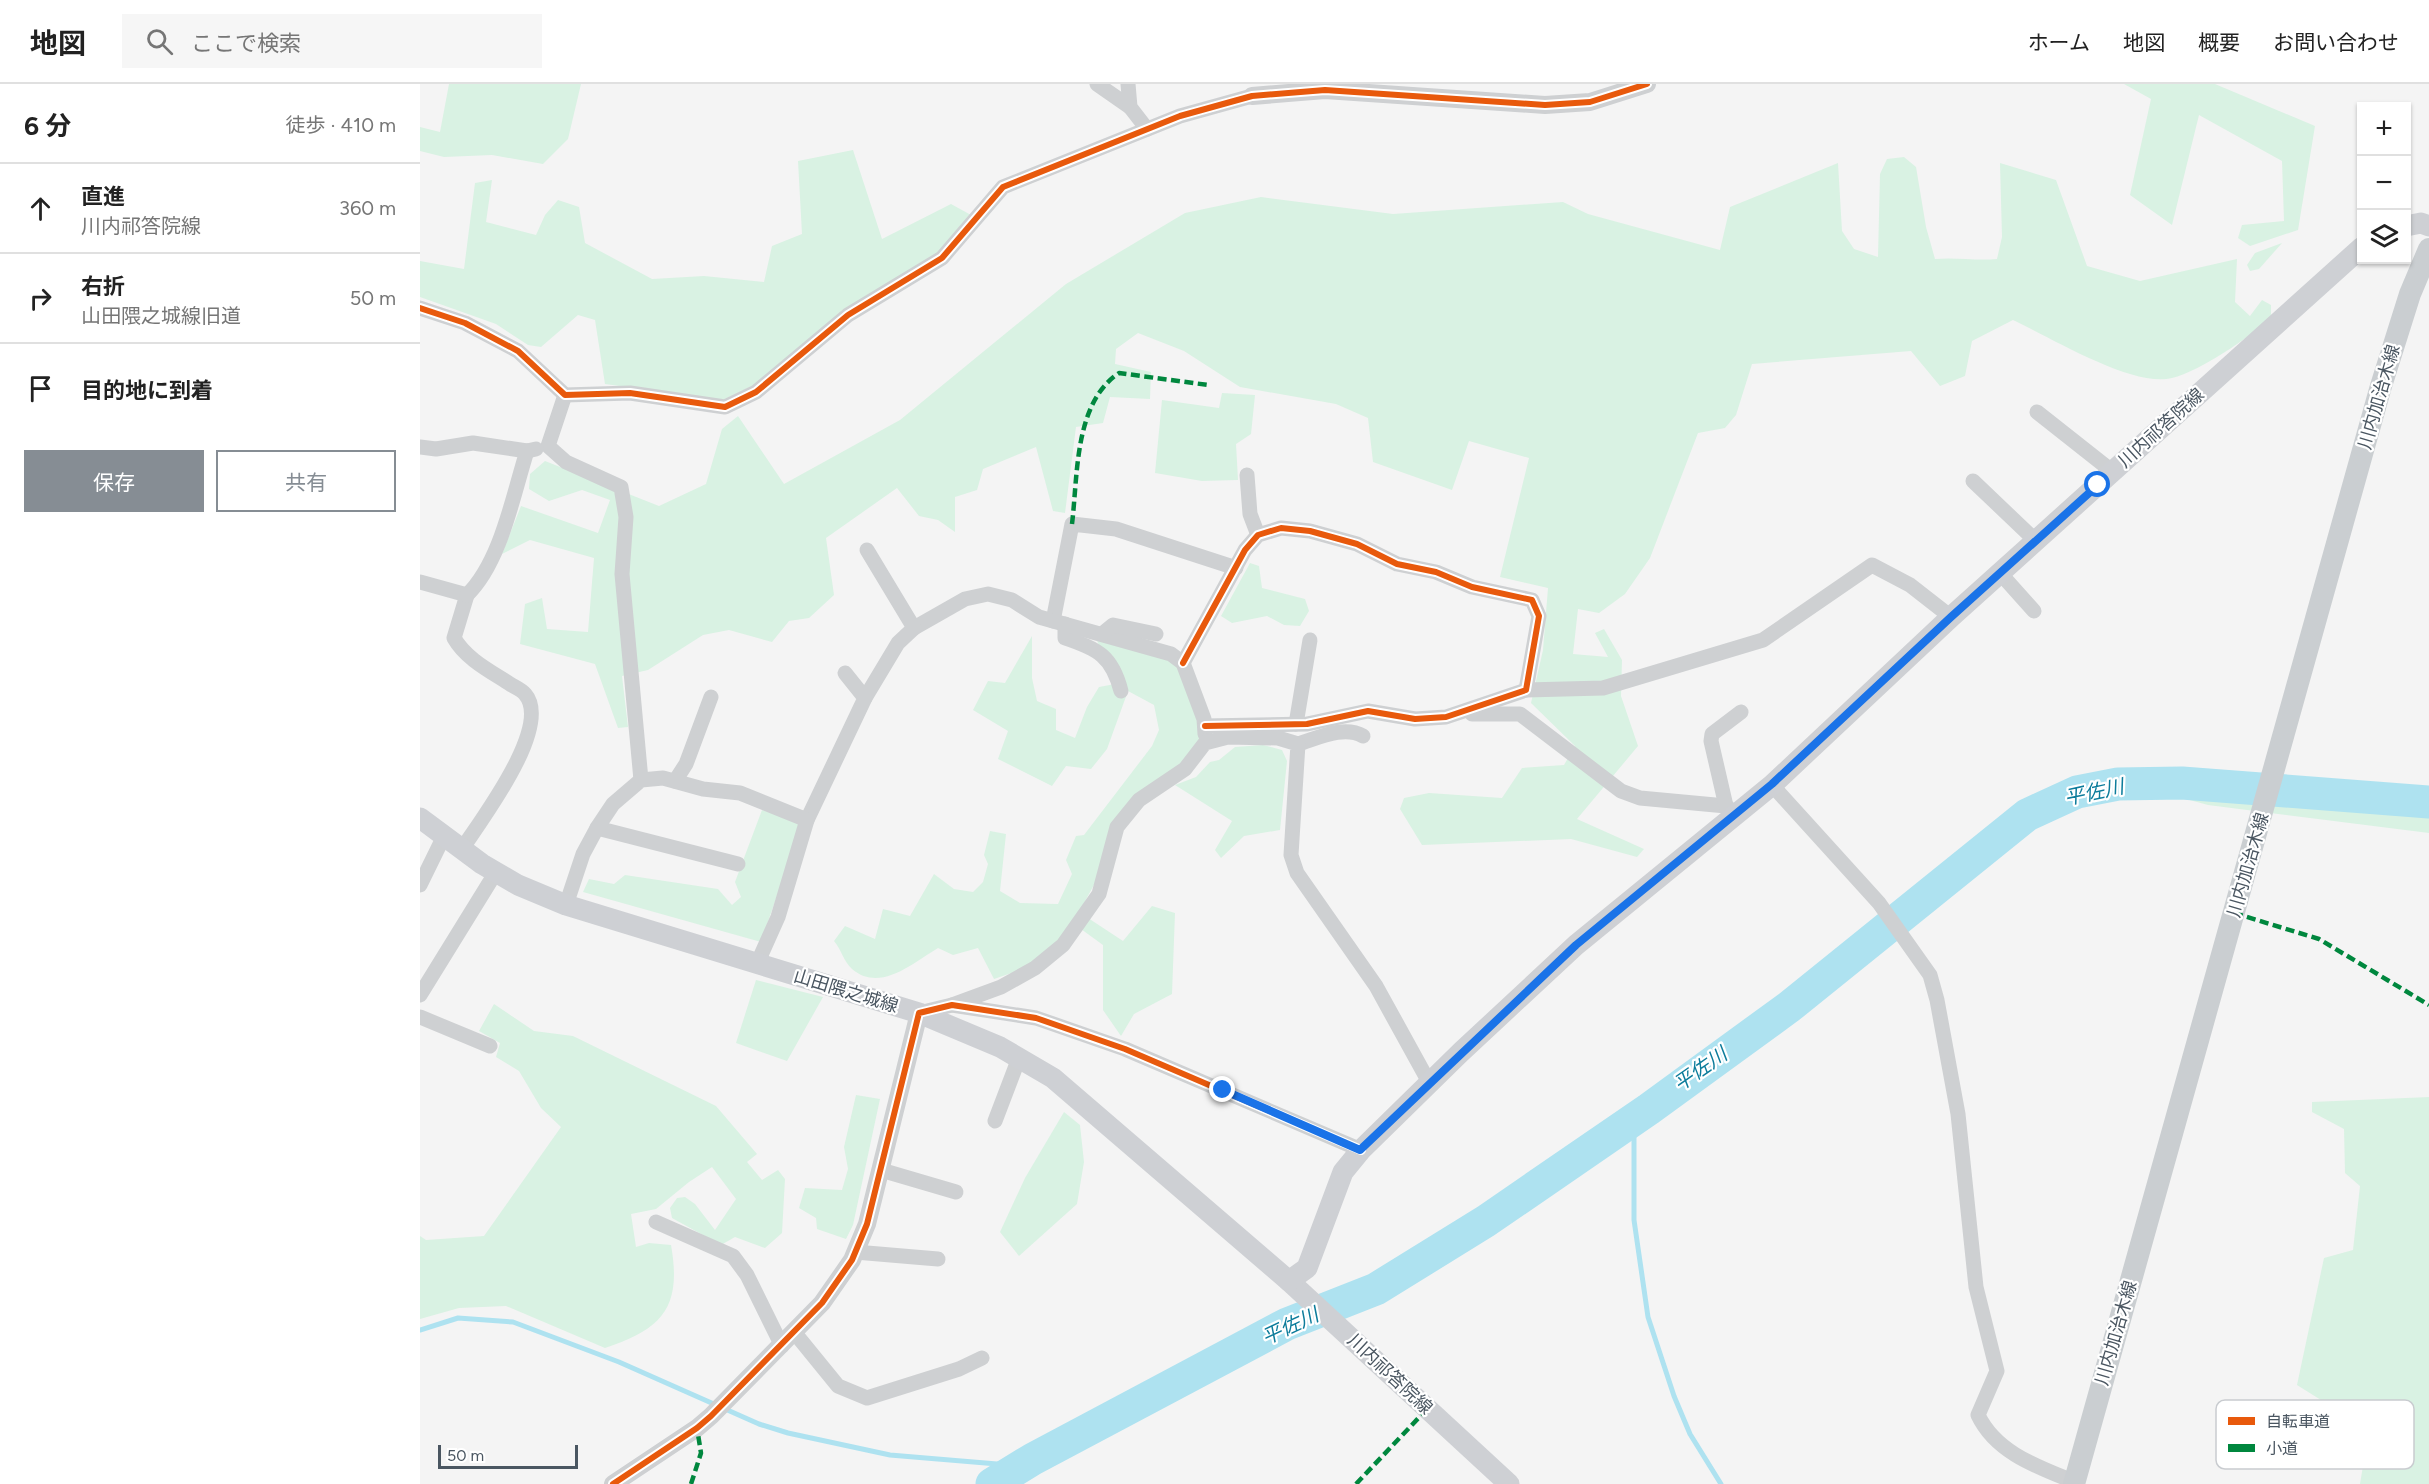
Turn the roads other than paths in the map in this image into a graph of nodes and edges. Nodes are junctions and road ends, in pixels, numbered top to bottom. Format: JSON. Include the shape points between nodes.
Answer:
{"nodes":[{"id":1,"x":1096,"y":84,"type":"edge"},
{"id":2,"x":1128,"y":84,"type":"edge"},
{"id":3,"x":1647,"y":84,"type":"edge"},
{"id":4,"x":1251,"y":96,"type":"joint"},
{"id":5,"x":1131,"y":107,"type":"junction"},
{"id":6,"x":1147,"y":129,"type":"junction"},
{"id":7,"x":2411,"y":225,"type":"edge"},
{"id":8,"x":2429,"y":226,"type":"edge"},
{"id":9,"x":2429,"y":249,"type":"edge"},
{"id":10,"x":2357,"y":251,"type":"edge"},
{"id":11,"x":420,"y":308,"type":"edge"},
{"id":12,"x":565,"y":395,"type":"junction"},
{"id":13,"x":2037,"y":412,"type":"dead end"},
{"id":14,"x":548,"y":446,"type":"junction"},
{"id":15,"x":420,"y":447,"type":"edge"},
{"id":16,"x":527,"y":451,"type":"junction"},
{"id":17,"x":2113,"y":472,"type":"junction"},
{"id":18,"x":1247,"y":475,"type":"dead end"},
{"id":19,"x":1973,"y":481,"type":"dead end"},
{"id":20,"x":1258,"y":535,"type":"junction"},
{"id":21,"x":2036,"y":541,"type":"junction"},
{"id":22,"x":867,"y":550,"type":"dead end"},
{"id":23,"x":1236,"y":568,"type":"junction"},
{"id":24,"x":2000,"y":573,"type":"junction"},
{"id":25,"x":420,"y":582,"type":"edge"},
{"id":26,"x":467,"y":594,"type":"junction"},
{"id":27,"x":2034,"y":611,"type":"dead end"},
{"id":28,"x":1951,"y":617,"type":"junction"},
{"id":29,"x":1059,"y":622,"type":"junction"},
{"id":30,"x":914,"y":628,"type":"junction"},
{"id":31,"x":1102,"y":634,"type":"junction"},
{"id":32,"x":1156,"y":634,"type":"dead end"},
{"id":33,"x":1310,"y":640,"type":"dead end"},
{"id":34,"x":1183,"y":663,"type":"junction"},
{"id":35,"x":846,"y":673,"type":"dead end"},
{"id":36,"x":1526,"y":690,"type":"junction"},
{"id":37,"x":1121,"y":692,"type":"dead end"},
{"id":38,"x":711,"y":697,"type":"dead end"},
{"id":39,"x":865,"y":698,"type":"junction"},
{"id":40,"x":1741,"y":712,"type":"dead end"},
{"id":41,"x":1446,"y":717,"type":"junction"},
{"id":42,"x":1296,"y":724,"type":"junction"},
{"id":43,"x":1205,"y":726,"type":"junction"},
{"id":44,"x":1363,"y":736,"type":"dead end"},
{"id":45,"x":1205,"y":743,"type":"junction"},
{"id":46,"x":1298,"y":744,"type":"junction"},
{"id":47,"x":641,"y":780,"type":"junction"},
{"id":48,"x":675,"y":782,"type":"junction"},
{"id":49,"x":1772,"y":784,"type":"junction"},
{"id":50,"x":1731,"y":810,"type":"junction"},
{"id":51,"x":420,"y":818,"type":"edge"},
{"id":52,"x":807,"y":820,"type":"junction"},
{"id":53,"x":597,"y":828,"type":"junction"},
{"id":54,"x":444,"y":836,"type":"junction"},
{"id":55,"x":462,"y":849,"type":"junction"},
{"id":56,"x":738,"y":864,"type":"dead end"},
{"id":57,"x":495,"y":872,"type":"junction"},
{"id":58,"x":420,"y":885,"type":"edge"},
{"id":59,"x":566,"y":905,"type":"junction"},
{"id":60,"x":757,"y":964,"type":"junction"},
{"id":61,"x":420,"y":995,"type":"edge"},
{"id":62,"x":952,"y":1005,"type":"junction"},
{"id":63,"x":919,"y":1013,"type":"junction"},
{"id":64,"x":420,"y":1017,"type":"edge"},
{"id":65,"x":490,"y":1046,"type":"dead end"},
{"id":66,"x":1019,"y":1058,"type":"junction"},
{"id":67,"x":1430,"y":1084,"type":"junction"},
{"id":68,"x":995,"y":1121,"type":"dead end"},
{"id":69,"x":1360,"y":1150,"type":"junction"},
{"id":70,"x":881,"y":1170,"type":"junction"},
{"id":71,"x":956,"y":1192,"type":"dead end"},
{"id":72,"x":656,"y":1222,"type":"dead end"},
{"id":73,"x":855,"y":1252,"type":"junction"},
{"id":74,"x":938,"y":1259,"type":"dead end"},
{"id":75,"x":1289,"y":1281,"type":"junction"},
{"id":76,"x":788,"y":1339,"type":"junction"},
{"id":77,"x":982,"y":1358,"type":"dead end"},
{"id":78,"x":2074,"y":1483,"type":"edge"},
{"id":79,"x":613,"y":1484,"type":"edge"},
{"id":80,"x":1509,"y":1484,"type":"edge"}],
"edges":[{"from":1,"to":5,"type":"street"},
{"from":2,"to":5,"type":"street"},
{"from":3,"to":4,"type":"street","via":[[1590,102],[1545,105],[1325,90]]},
{"from":4,"to":6,"type":"street"},
{"from":5,"to":6,"type":"street"},
{"from":6,"to":12,"type":"street","via":[[1002,187],[942,258],[848,315],[756,392],[725,407],[630,393]]},
{"from":7,"to":8,"type":"main road"},
{"from":9,"to":78,"type":"main road","name":"川内加治木線","via":[[2410,294],[2381,386]]},
{"from":10,"to":17,"type":"main road","name":"川内祁答院線"},
{"from":11,"to":12,"type":"street","via":[[465,323],[518,351]]},
{"from":12,"to":14,"type":"street"},
{"from":13,"to":17,"type":"street"},
{"from":14,"to":16,"type":"street"},
{"from":14,"to":47,"type":"street","via":[[566,462],[621,487],[626,517],[622,574]]},
{"from":15,"to":16,"type":"street","via":[[436,449],[473,443]]},
{"from":16,"to":26,"type":"street","via":[[497,546],[480,582]]},
{"from":17,"to":21,"type":"main road","name":"川内祁答院線"},
{"from":18,"to":20,"type":"street","via":[[1250,514]]},
{"from":19,"to":21,"type":"street"},
{"from":20,"to":23,"type":"street"},
{"from":20,"to":36,"type":"street","via":[[1281,528],[1310,531],[1357,544],[1397,564],[1532,600],[1539,616]]},
{"from":21,"to":24,"type":"main road","name":"川内祁答院線"},
{"from":22,"to":30,"type":"street"},
{"from":23,"to":29,"type":"street","via":[[1116,529],[1072,524]]},
{"from":23,"to":34,"type":"street"},
{"from":24,"to":27,"type":"street"},
{"from":24,"to":28,"type":"main road","name":"川内祁答院線"},
{"from":25,"to":26,"type":"street"},
{"from":26,"to":55,"type":"street","via":[[454,638],[476,662],[525,694],[532,708],[532,725],[511,773]]},
{"from":28,"to":36,"type":"street","via":[[1911,585],[1872,565],[1763,640],[1603,688]]},
{"from":28,"to":49,"type":"main road","name":"川内祁答院線"},
{"from":29,"to":30,"type":"street","via":[[1039,616],[1012,600],[988,594],[965,599]]},
{"from":29,"to":31,"type":"street"},
{"from":29,"to":37,"type":"street","via":[[1065,638],[1091,646],[1106,657]]},
{"from":30,"to":39,"type":"street","via":[[898,643]]},
{"from":31,"to":32,"type":"street","via":[[1113,625]]},
{"from":31,"to":34,"type":"street","via":[[1171,654]]},
{"from":33,"to":42,"type":"street"},
{"from":34,"to":43,"type":"street"},
{"from":35,"to":39,"type":"street"},
{"from":36,"to":41,"type":"street"},
{"from":38,"to":48,"type":"street","via":[[686,764]]},
{"from":39,"to":52,"type":"street"},
{"from":40,"to":50,"type":"street","via":[[1712,734],[1711,741]]},
{"from":41,"to":42,"type":"street","via":[[1415,719],[1368,711]]},
{"from":41,"to":50,"type":"street","via":[[1520,714],[1621,790],[1640,798]]},
{"from":42,"to":43,"type":"street"},
{"from":43,"to":45,"type":"street"},
{"from":44,"to":46,"type":"street","via":[[1344,731]]},
{"from":45,"to":46,"type":"street","via":[[1228,737],[1278,738]]},
{"from":45,"to":62,"type":"street","via":[[1185,769],[1139,800],[1117,827],[1099,894],[1063,945],[1035,968],[1001,987]]},
{"from":46,"to":67,"type":"street","via":[[1291,855],[1297,873],[1376,986]]},
{"from":47,"to":48,"type":"street","via":[[663,778]]},
{"from":47,"to":53,"type":"street","via":[[613,804]]},
{"from":48,"to":52,"type":"street","via":[[740,793]]},
{"from":49,"to":50,"type":"main road","name":"川内祁答院線"},
{"from":49,"to":78,"type":"street","via":[[1879,903],[1930,975],[1959,1114],[1976,1287],[1997,1371],[1978,1414],[1985,1429],[2022,1461]]},
{"from":50,"to":67,"type":"main road","name":"川内祁答院線","via":[[1576,945]]},
{"from":51,"to":54,"type":"main road","name":"山田隈之城線"},
{"from":52,"to":60,"type":"street","via":[[778,917]]},
{"from":53,"to":56,"type":"street"},
{"from":53,"to":59,"type":"street","via":[[583,854]]},
{"from":54,"to":55,"type":"main road","name":"山田隈之城線"},
{"from":54,"to":58,"type":"street"},
{"from":55,"to":57,"type":"main road","name":"山田隈之城線"},
{"from":57,"to":59,"type":"main road","name":"山田隈之城線"},
{"from":57,"to":61,"type":"street"},
{"from":59,"to":60,"type":"main road","name":"山田隈之城線"},
{"from":60,"to":63,"type":"main road","name":"山田隈之城線"},
{"from":62,"to":63,"type":"street"},
{"from":62,"to":69,"type":"street","via":[[1036,1018],[1125,1049]]},
{"from":63,"to":66,"type":"main road","name":"山田隈之城線"},
{"from":63,"to":70,"type":"street"},
{"from":64,"to":65,"type":"street"},
{"from":66,"to":68,"type":"street"},
{"from":66,"to":75,"type":"main road","name":"山田隈之城線","via":[[1053,1078]]},
{"from":67,"to":69,"type":"main road","name":"川内祁答院線"},
{"from":69,"to":75,"type":"main road","name":"川内祁答院線","via":[[1343,1172],[1307,1268]]},
{"from":70,"to":71,"type":"street"},
{"from":70,"to":73,"type":"street"},
{"from":72,"to":76,"type":"street","via":[[733,1256]]},
{"from":73,"to":74,"type":"street"},
{"from":73,"to":76,"type":"street","via":[[822,1303]]},
{"from":75,"to":80,"type":"main road","name":"川内祁答院線"},
{"from":76,"to":77,"type":"street","via":[[838,1386],[867,1398]]},
{"from":76,"to":79,"type":"street","via":[[697,1428]]}]}
